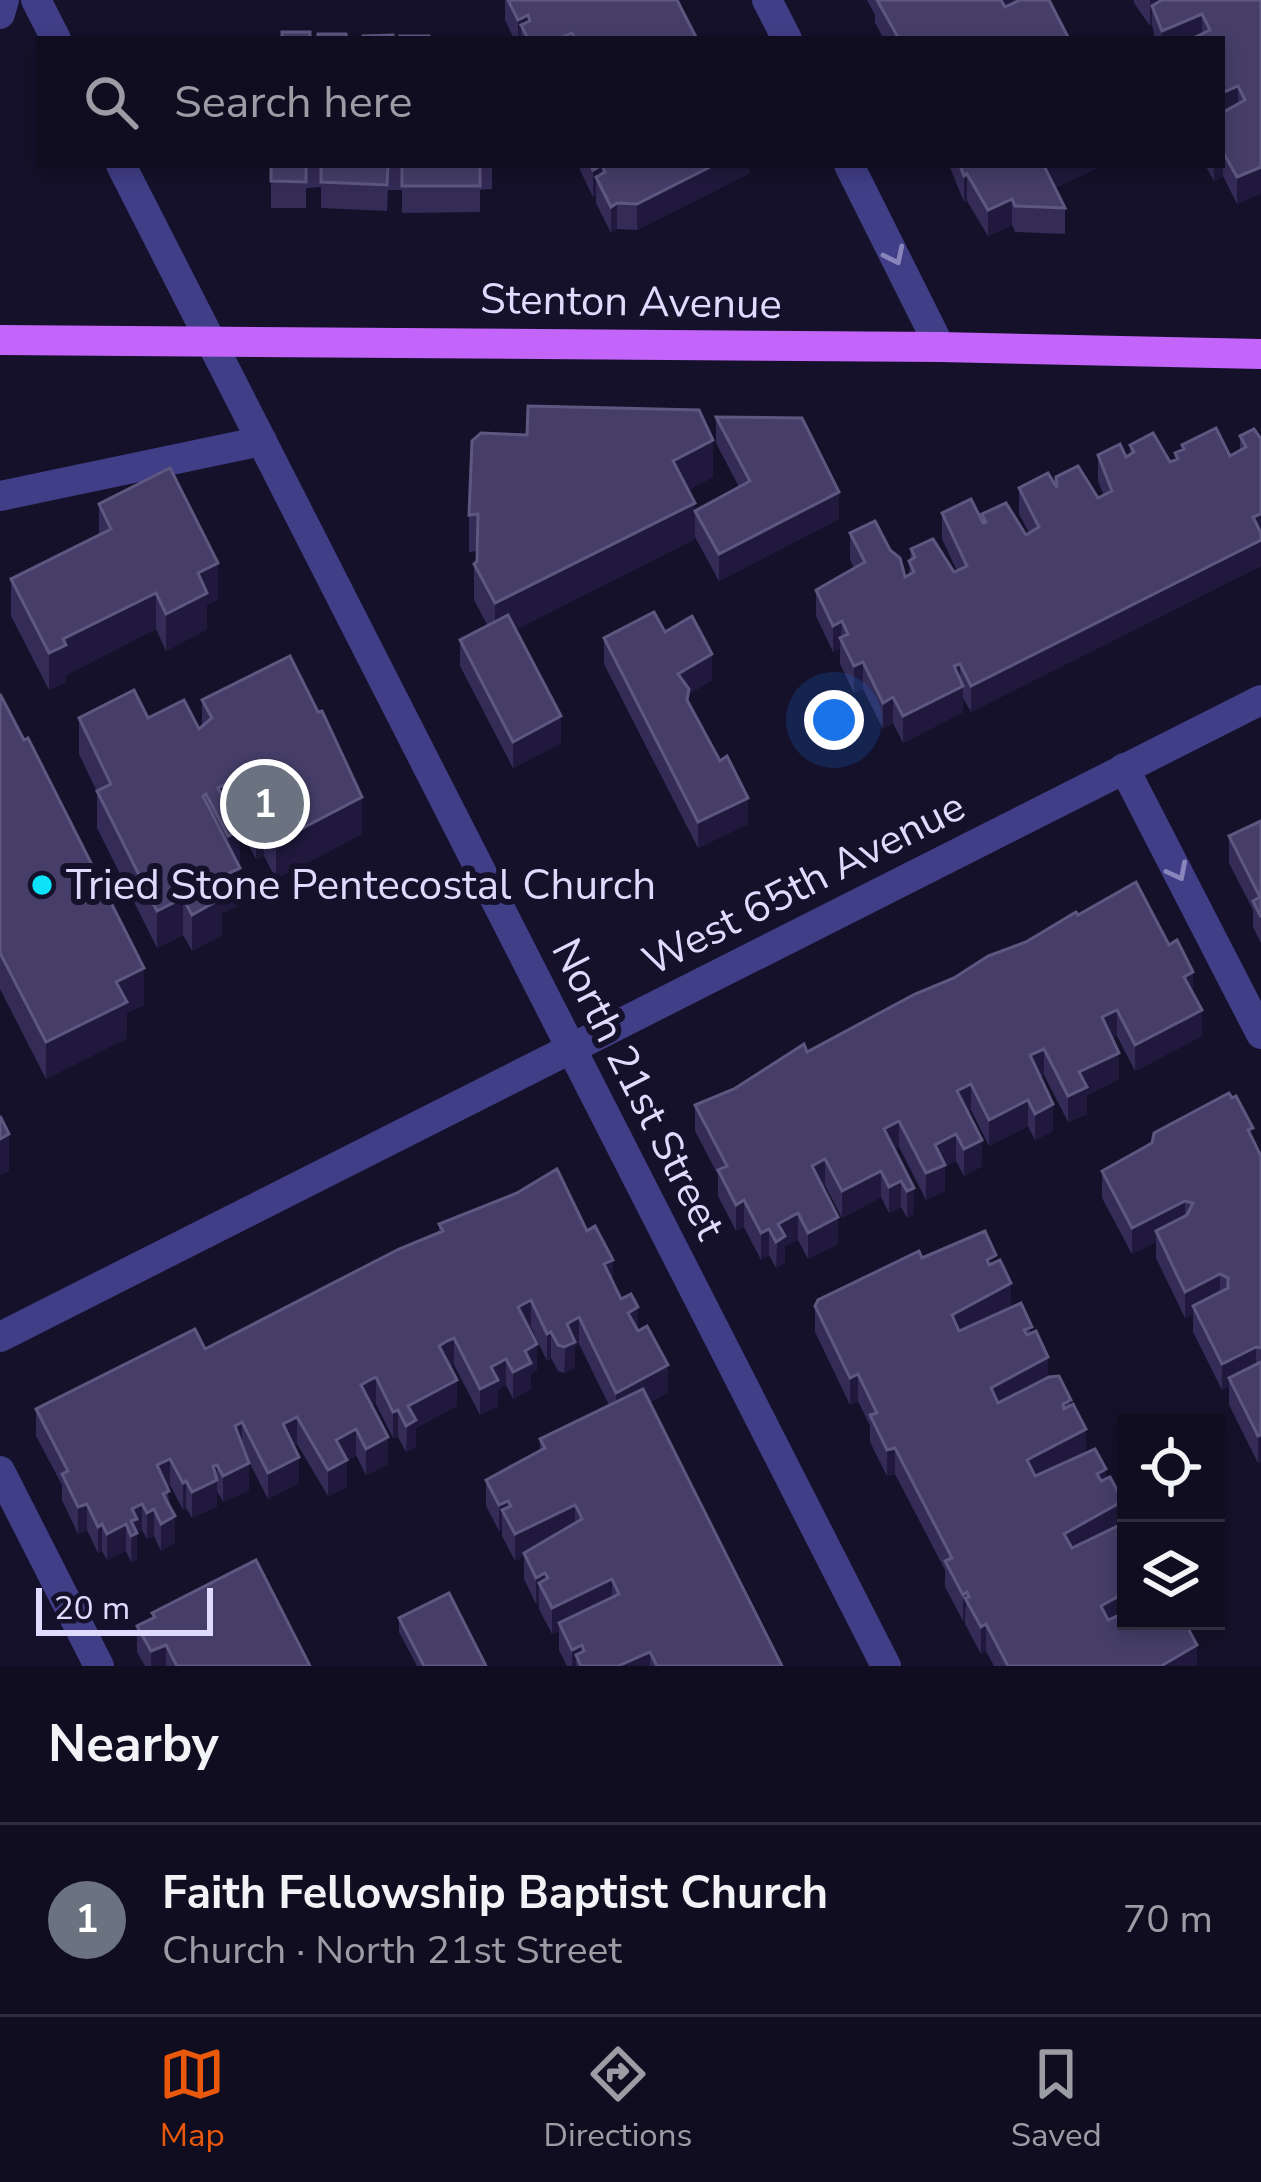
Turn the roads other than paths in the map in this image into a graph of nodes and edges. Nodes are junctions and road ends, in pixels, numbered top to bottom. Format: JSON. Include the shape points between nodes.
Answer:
{"nodes":[{"id":1,"x":4,"y":0,"type":"edge"},
{"id":2,"x":36,"y":0,"type":"edge"},
{"id":3,"x":767,"y":0,"type":"edge"},
{"id":4,"x":0,"y":14,"type":"edge"},
{"id":5,"x":54,"y":36,"type":"edge"},
{"id":6,"x":785,"y":36,"type":"edge"},
{"id":7,"x":123,"y":168,"type":"edge"},
{"id":8,"x":851,"y":168,"type":"edge"},
{"id":9,"x":0,"y":340,"type":"edge"},
{"id":10,"x":211,"y":340,"type":"junction"},
{"id":11,"x":940,"y":347,"type":"junction"},
{"id":12,"x":1261,"y":354,"type":"edge"},
{"id":13,"x":262,"y":441,"type":"junction"},
{"id":14,"x":0,"y":496,"type":"edge"},
{"id":15,"x":1261,"y":700,"type":"edge"},
{"id":16,"x":1124,"y":768,"type":"junction"},
{"id":17,"x":1261,"y":1034,"type":"edge"},
{"id":18,"x":571,"y":1050,"type":"junction"},
{"id":19,"x":0,"y":1337,"type":"edge"},
{"id":20,"x":0,"y":1471,"type":"edge"},
{"id":21,"x":99,"y":1666,"type":"edge"},
{"id":22,"x":886,"y":1666,"type":"edge"}],
"edges":[{"from":1,"to":4,"type":"street"},
{"from":2,"to":5,"type":"street"},
{"from":3,"to":6,"type":"street"},
{"from":7,"to":10,"type":"street","name":"North 21st Street"},
{"from":8,"to":11,"type":"street","one_way":true},
{"from":9,"to":10,"type":"main road","name":"Stenton Avenue"},
{"from":10,"to":11,"type":"main road","name":"Stenton Avenue"},
{"from":10,"to":13,"type":"street","name":"North 21st Street"},
{"from":11,"to":12,"type":"main road","name":"Stenton Avenue"},
{"from":13,"to":14,"type":"street"},
{"from":13,"to":18,"type":"street","name":"North 21st Street"},
{"from":15,"to":16,"type":"street","name":"West 65th Avenue"},
{"from":16,"to":17,"type":"street","one_way":true},
{"from":16,"to":18,"type":"street","name":"West 65th Avenue"},
{"from":18,"to":19,"type":"street","name":"West 65th Avenue"},
{"from":18,"to":22,"type":"street","name":"North 21st Street"},
{"from":20,"to":21,"type":"street"}]}
